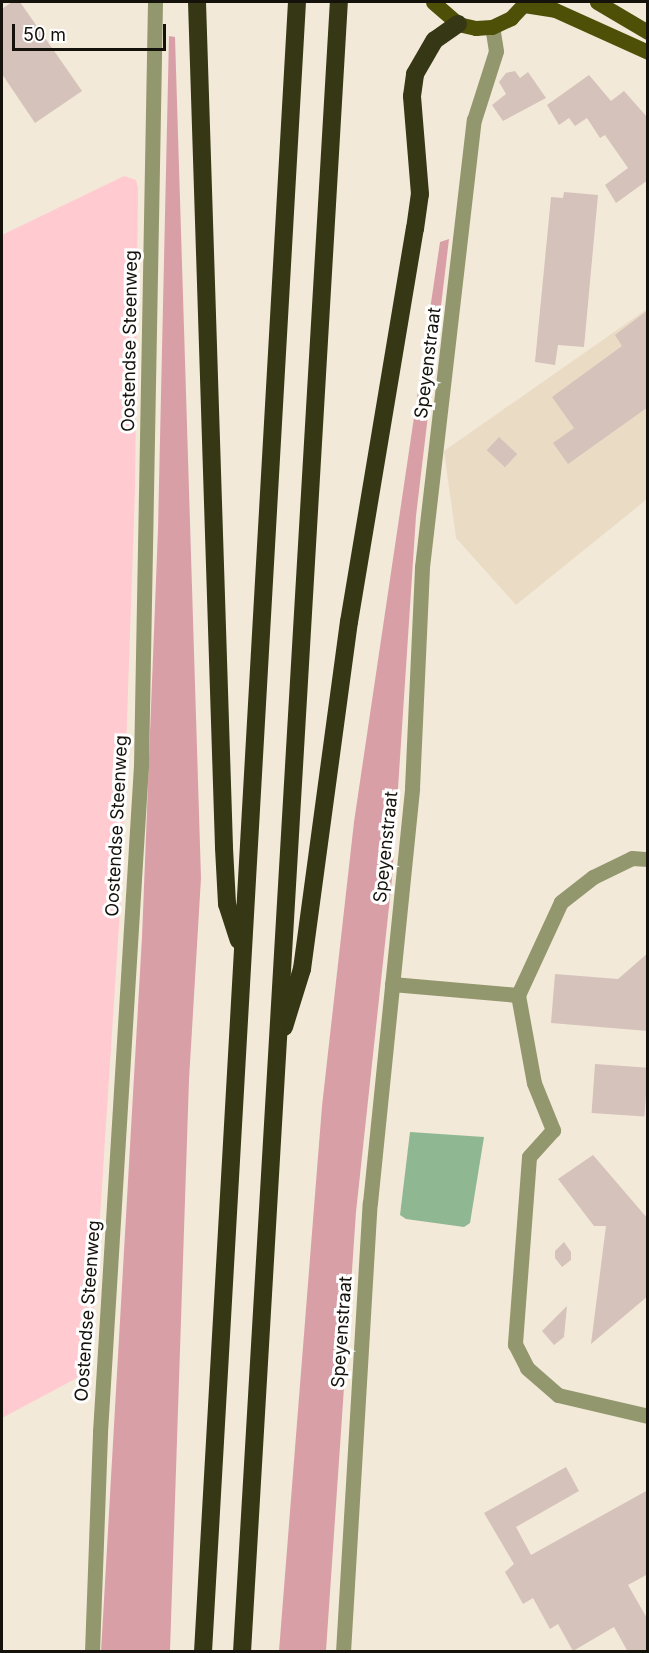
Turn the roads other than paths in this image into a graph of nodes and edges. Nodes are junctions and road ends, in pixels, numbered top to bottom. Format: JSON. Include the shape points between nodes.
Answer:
{"nodes":[{"id":1,"x":155,"y":2,"type":"edge"},
{"id":2,"x":197,"y":2,"type":"edge"},
{"id":3,"x":297,"y":2,"type":"edge"},
{"id":4,"x":339,"y":2,"type":"edge"},
{"id":5,"x":434,"y":2,"type":"edge"},
{"id":6,"x":597,"y":2,"type":"edge"},
{"id":7,"x":525,"y":3,"type":"edge"},
{"id":8,"x":458,"y":24,"type":"junction"},
{"id":9,"x":492,"y":27,"type":"junction"},
{"id":10,"x":648,"y":32,"type":"edge"},
{"id":11,"x":648,"y":52,"type":"edge"},
{"id":12,"x":648,"y":859,"type":"edge"},
{"id":13,"x":242,"y":951,"type":"junction"},
{"id":14,"x":392,"y":984,"type":"junction"},
{"id":15,"x":518,"y":995,"type":"junction"},
{"id":16,"x":276,"y":1055,"type":"junction"},
{"id":17,"x":648,"y":1416,"type":"edge"},
{"id":18,"x":92,"y":1652,"type":"edge"},
{"id":19,"x":203,"y":1652,"type":"edge"},
{"id":20,"x":243,"y":1652,"type":"edge"},
{"id":21,"x":343,"y":1652,"type":"edge"}],
"edges":[{"from":1,"to":18,"type":"street","name":"Oostendse Steenweg","via":[[141,766],[100,1432]]},
{"from":2,"to":13,"type":"highway","via":[[224,848],[227,904]]},
{"from":3,"to":13,"type":"highway"},
{"from":4,"to":16,"type":"highway"},
{"from":5,"to":8,"type":"main road"},
{"from":6,"to":10,"type":"main road"},
{"from":7,"to":9,"type":"main road","via":[[511,18]]},
{"from":7,"to":11,"type":"main road","via":[[555,10]]},
{"from":8,"to":9,"type":"main road"},
{"from":8,"to":16,"type":"highway","via":[[435,39],[415,74],[412,96],[420,194],[349,622],[302,969]]},
{"from":9,"to":14,"type":"street","name":"Speyenstraat","via":[[496,51],[474,120],[422,567],[412,788]]},
{"from":12,"to":15,"type":"street","via":[[632,858],[593,877],[561,902]]},
{"from":13,"to":19,"type":"highway"},
{"from":14,"to":15,"type":"street"},
{"from":14,"to":21,"type":"street","name":"Speyenstraat","via":[[370,1203]]},
{"from":15,"to":17,"type":"street","via":[[534,1083],[553,1130],[529,1157],[515,1344],[527,1368],[558,1395]]},
{"from":16,"to":20,"type":"highway"}]}
